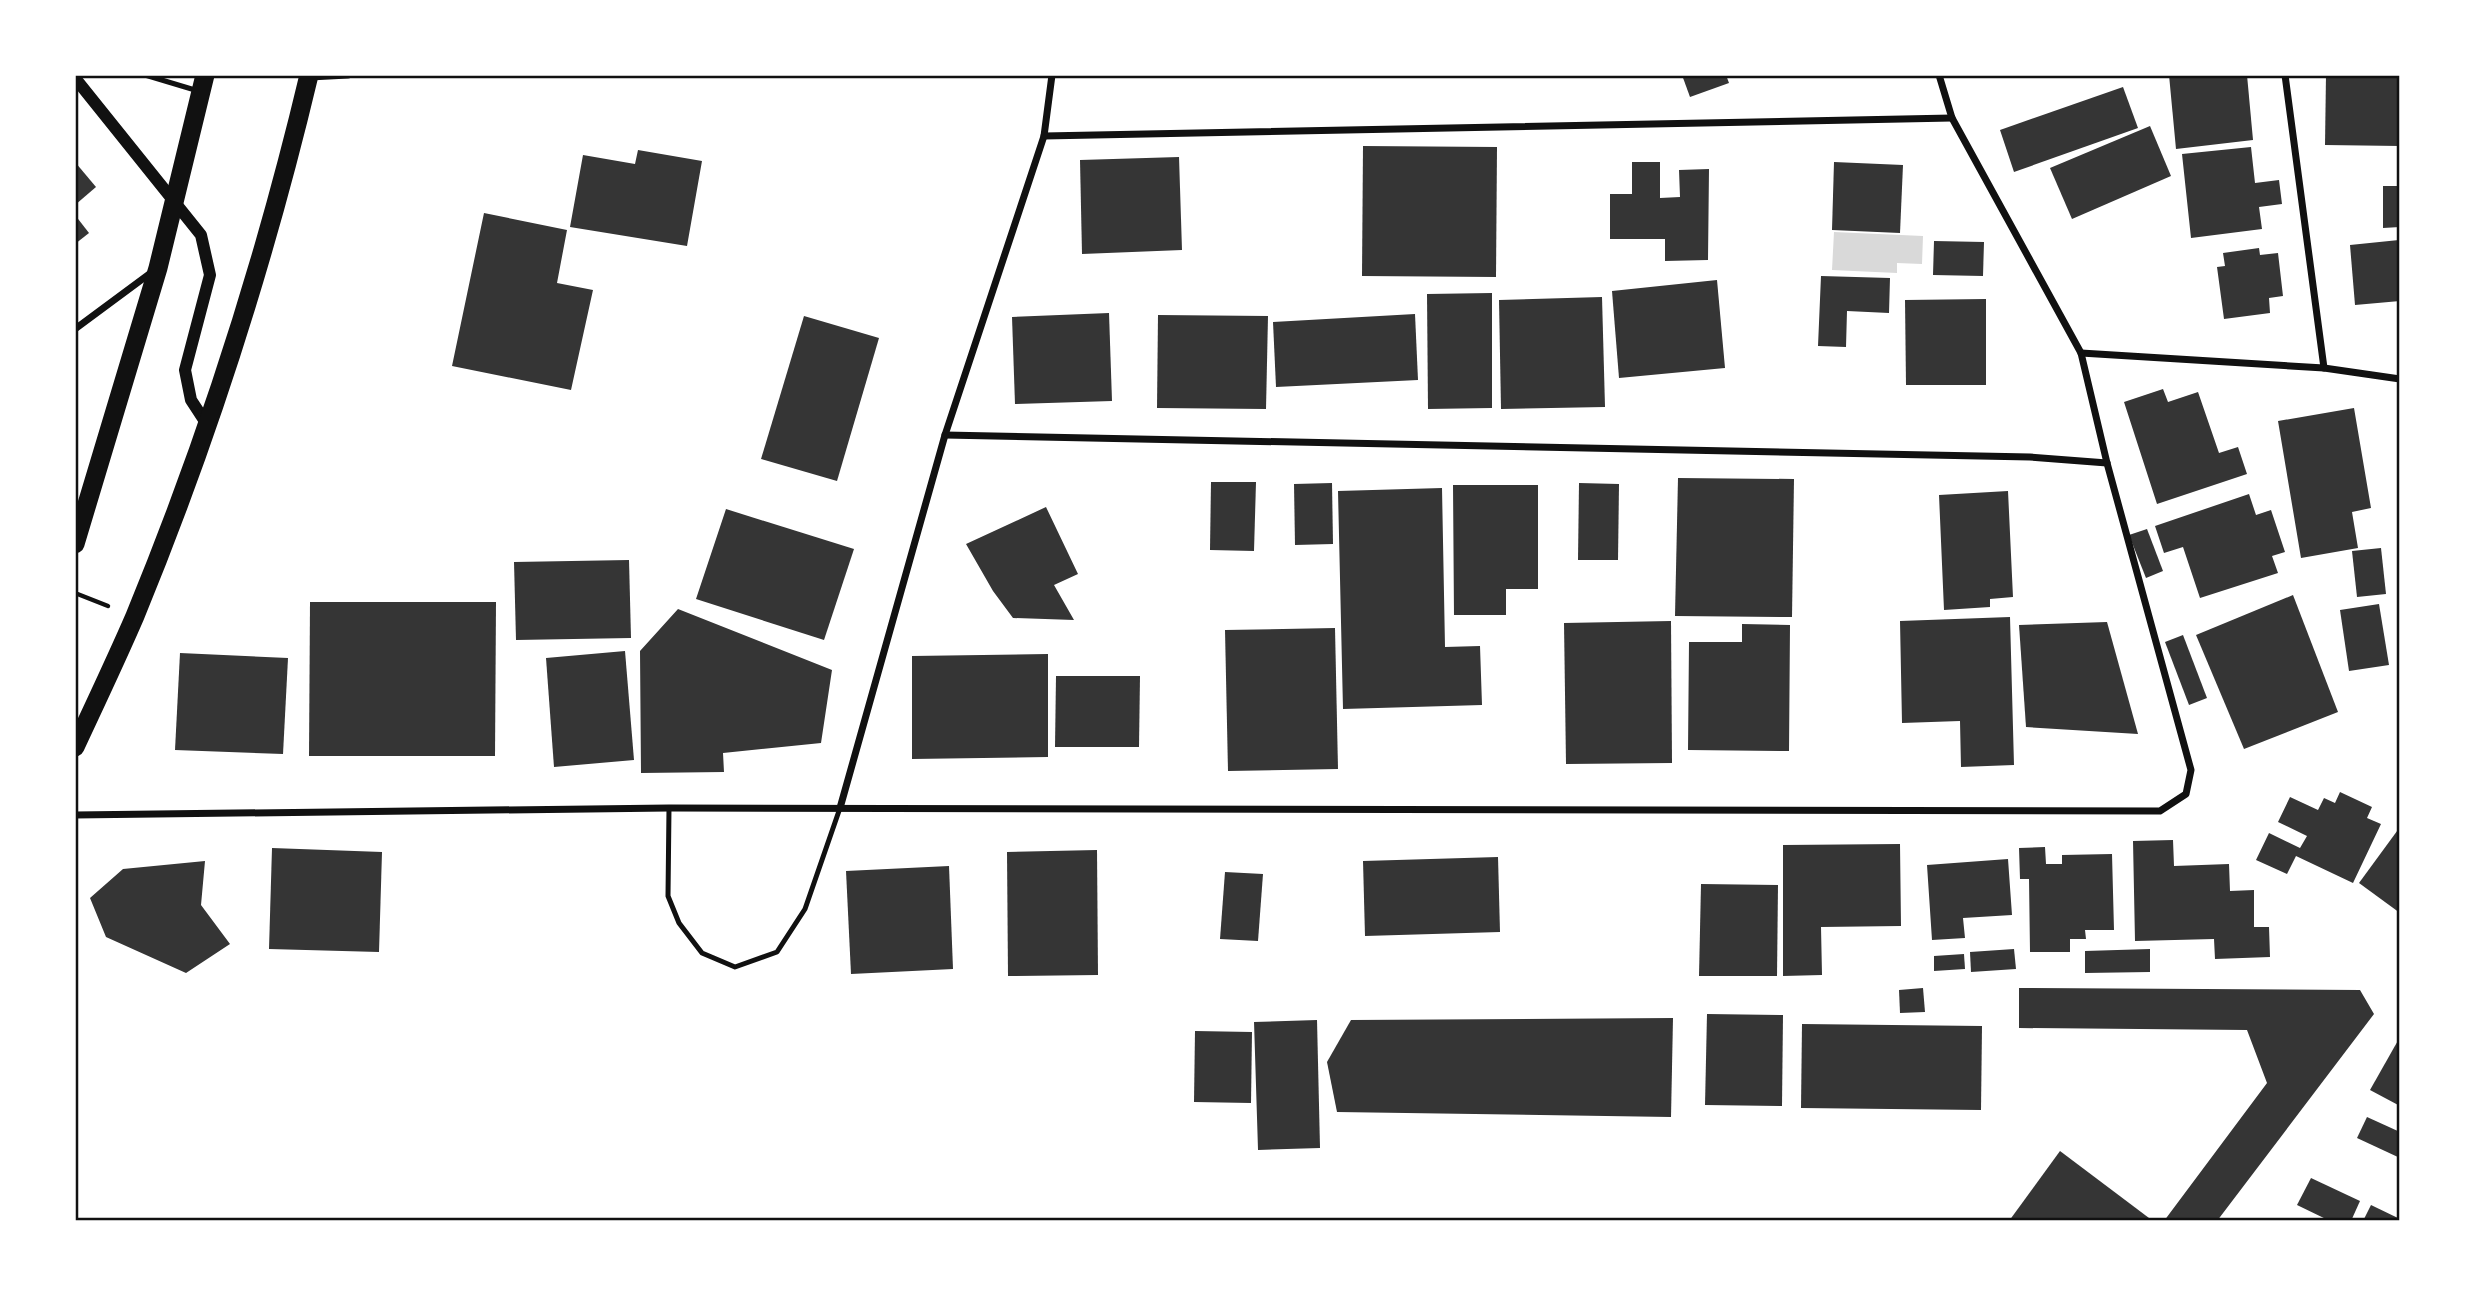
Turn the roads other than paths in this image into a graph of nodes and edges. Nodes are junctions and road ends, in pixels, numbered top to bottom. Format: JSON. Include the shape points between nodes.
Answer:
{"nodes":[{"id":1,"x":145,"y":75,"type":"edge"},
{"id":2,"x":348,"y":75,"type":"edge"},
{"id":3,"x":1052,"y":75,"type":"edge"},
{"id":4,"x":1939,"y":75,"type":"edge"},
{"id":5,"x":2285,"y":75,"type":"edge"},
{"id":6,"x":309,"y":76,"type":"edge"},
{"id":7,"x":75,"y":78,"type":"edge"},
{"id":8,"x":203,"y":84,"type":"edge"},
{"id":9,"x":1952,"y":118,"type":"junction"},
{"id":10,"x":1044,"y":136,"type":"junction"},
{"id":11,"x":176,"y":203,"type":"junction"},
{"id":12,"x":158,"y":268,"type":"junction"},
{"id":13,"x":75,"y":330,"type":"edge"},
{"id":14,"x":2081,"y":353,"type":"junction"},
{"id":15,"x":2324,"y":368,"type":"junction"},
{"id":16,"x":2400,"y":379,"type":"edge"},
{"id":17,"x":208,"y":426,"type":"junction"},
{"id":18,"x":945,"y":435,"type":"junction"},
{"id":19,"x":2106,"y":463,"type":"junction"},
{"id":20,"x":75,"y":544,"type":"edge"},
{"id":21,"x":75,"y":747,"type":"edge"},
{"id":22,"x":669,"y":808,"type":"junction"},
{"id":23,"x":840,"y":808,"type":"junction"},
{"id":24,"x":75,"y":816,"type":"edge"}],
"edges":[{"from":1,"to":8,"type":"lane"},
{"from":2,"to":6,"type":"street"},
{"from":3,"to":10,"type":"street"},
{"from":4,"to":9,"type":"street"},
{"from":5,"to":15,"type":"street"},
{"from":6,"to":17,"type":"highway","via":[[256,276]]},
{"from":7,"to":11,"type":"street"},
{"from":8,"to":11,"type":"highway"},
{"from":9,"to":10,"type":"street"},
{"from":9,"to":14,"type":"street"},
{"from":10,"to":18,"type":"street"},
{"from":11,"to":12,"type":"highway"},
{"from":11,"to":17,"type":"street","via":[[201,235],[210,275],[185,370],[191,400]]},
{"from":12,"to":13,"type":"street"},
{"from":12,"to":20,"type":"highway"},
{"from":14,"to":15,"type":"street"},
{"from":14,"to":19,"type":"street"},
{"from":15,"to":16,"type":"street"},
{"from":17,"to":21,"type":"highway","via":[[134,617]]},
{"from":18,"to":19,"type":"street","via":[[2030,457]]},
{"from":18,"to":23,"type":"street"},
{"from":19,"to":23,"type":"street","via":[[2191,770],[2186,794],[2160,811]]},
{"from":22,"to":23,"type":"street"},
{"from":22,"to":23,"type":"lane","via":[[668,896],[679,923],[702,953],[735,967],[777,952],[805,909]]},
{"from":22,"to":24,"type":"street"}]}
